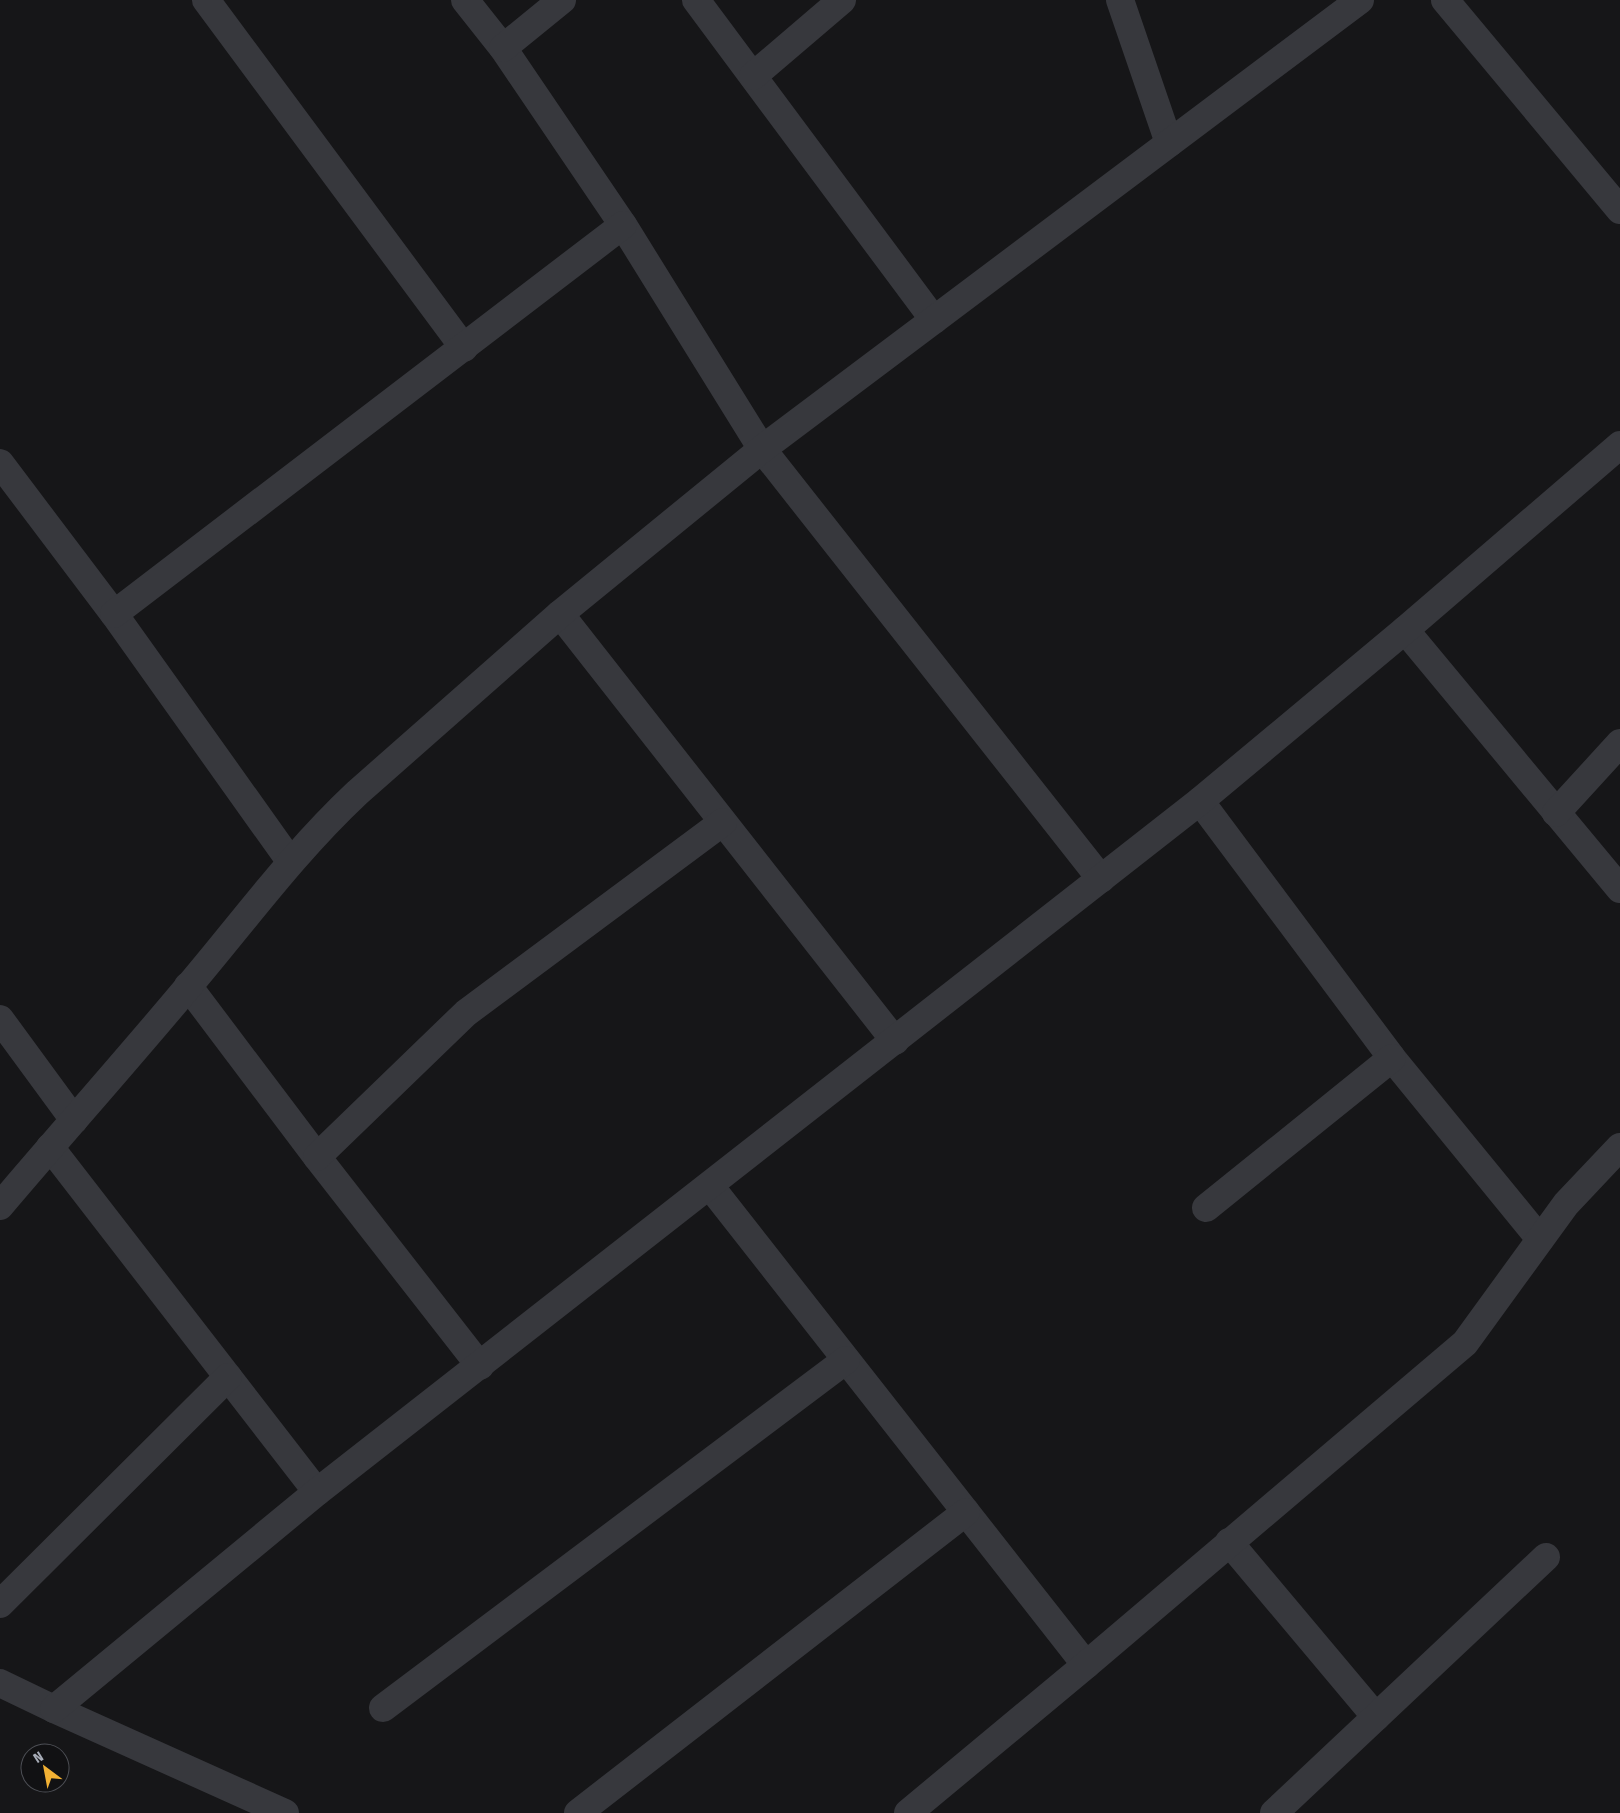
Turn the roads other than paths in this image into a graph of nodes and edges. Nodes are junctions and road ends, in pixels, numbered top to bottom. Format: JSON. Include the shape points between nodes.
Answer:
{"nodes":[{"id":1,"x":206,"y":0,"type":"edge"},
{"id":2,"x":465,"y":0,"type":"edge"},
{"id":3,"x":562,"y":0,"type":"edge"},
{"id":4,"x":696,"y":0,"type":"edge"},
{"id":5,"x":842,"y":0,"type":"edge"},
{"id":6,"x":1120,"y":0,"type":"edge"},
{"id":7,"x":1360,"y":0,"type":"edge"},
{"id":8,"x":1445,"y":0,"type":"edge"},
{"id":9,"x":504,"y":48,"type":"junction"},
{"id":10,"x":753,"y":76,"type":"junction"},
{"id":11,"x":1169,"y":143,"type":"junction"},
{"id":12,"x":1620,"y":210,"type":"edge"},
{"id":13,"x":623,"y":225,"type":"junction"},
{"id":14,"x":934,"y":320,"type":"junction"},
{"id":15,"x":464,"y":348,"type":"junction"},
{"id":16,"x":1620,"y":445,"type":"edge"},
{"id":17,"x":762,"y":449,"type":"junction"},
{"id":18,"x":0,"y":463,"type":"edge"},
{"id":19,"x":114,"y":614,"type":"junction"},
{"id":20,"x":560,"y":614,"type":"junction"},
{"id":21,"x":1405,"y":630,"type":"junction"},
{"id":22,"x":1620,"y":743,"type":"edge"},
{"id":23,"x":1200,"y":802,"type":"junction"},
{"id":24,"x":1556,"y":812,"type":"junction"},
{"id":25,"x":723,"y":822,"type":"junction"},
{"id":26,"x":290,"y":861,"type":"junction"},
{"id":27,"x":1101,"y":879,"type":"junction"},
{"id":28,"x":1620,"y":889,"type":"edge"},
{"id":29,"x":188,"y":986,"type":"junction"},
{"id":30,"x":0,"y":1019,"type":"edge"},
{"id":31,"x":895,"y":1041,"type":"junction"},
{"id":32,"x":1392,"y":1058,"type":"junction"},
{"id":33,"x":74,"y":1120,"type":"junction"},
{"id":34,"x":50,"y":1147,"type":"junction"},
{"id":35,"x":1620,"y":1147,"type":"edge"},
{"id":36,"x":317,"y":1157,"type":"junction"},
{"id":37,"x":710,"y":1186,"type":"junction"},
{"id":38,"x":0,"y":1206,"type":"edge"},
{"id":39,"x":1206,"y":1208,"type":"dead end"},
{"id":40,"x":1540,"y":1239,"type":"junction"},
{"id":41,"x":846,"y":1360,"type":"junction"},
{"id":42,"x":480,"y":1366,"type":"junction"},
{"id":43,"x":228,"y":1377,"type":"junction"},
{"id":44,"x":317,"y":1492,"type":"junction"},
{"id":45,"x":966,"y":1512,"type":"junction"},
{"id":46,"x":1230,"y":1542,"type":"junction"},
{"id":47,"x":1546,"y":1557,"type":"dead end"},
{"id":48,"x":0,"y":1604,"type":"edge"},
{"id":49,"x":1086,"y":1665,"type":"junction"},
{"id":50,"x":0,"y":1683,"type":"edge"},
{"id":51,"x":383,"y":1708,"type":"dead end"},
{"id":52,"x":54,"y":1709,"type":"junction"},
{"id":53,"x":1376,"y":1717,"type":"junction"},
{"id":54,"x":285,"y":1813,"type":"edge"},
{"id":55,"x":578,"y":1813,"type":"edge"},
{"id":56,"x":908,"y":1813,"type":"edge"},
{"id":57,"x":1274,"y":1813,"type":"edge"}],
"edges":[{"from":1,"to":15,"type":"street"},
{"from":2,"to":9,"type":"street"},
{"from":3,"to":9,"type":"street"},
{"from":4,"to":10,"type":"street"},
{"from":5,"to":10,"type":"street"},
{"from":6,"to":11,"type":"street"},
{"from":7,"to":11,"type":"street"},
{"from":8,"to":12,"type":"street"},
{"from":9,"to":13,"type":"street"},
{"from":10,"to":14,"type":"street"},
{"from":11,"to":14,"type":"street"},
{"from":13,"to":15,"type":"street"},
{"from":13,"to":17,"type":"street"},
{"from":14,"to":17,"type":"street"},
{"from":15,"to":19,"type":"street"},
{"from":16,"to":21,"type":"street"},
{"from":17,"to":20,"type":"street"},
{"from":17,"to":27,"type":"street"},
{"from":18,"to":19,"type":"street"},
{"from":19,"to":26,"type":"street"},
{"from":20,"to":25,"type":"street"},
{"from":20,"to":26,"type":"street","via":[[357,793]]},
{"from":21,"to":23,"type":"street"},
{"from":21,"to":24,"type":"street"},
{"from":22,"to":24,"type":"street"},
{"from":23,"to":27,"type":"street"},
{"from":23,"to":32,"type":"street"},
{"from":24,"to":28,"type":"street"},
{"from":25,"to":31,"type":"street"},
{"from":25,"to":36,"type":"street","via":[[466,1013]]},
{"from":26,"to":29,"type":"street"},
{"from":27,"to":31,"type":"street"},
{"from":29,"to":33,"type":"street"},
{"from":29,"to":36,"type":"street"},
{"from":30,"to":33,"type":"street"},
{"from":31,"to":37,"type":"street"},
{"from":32,"to":39,"type":"street"},
{"from":32,"to":40,"type":"street"},
{"from":33,"to":34,"type":"street"},
{"from":34,"to":38,"type":"street"},
{"from":34,"to":43,"type":"street"},
{"from":35,"to":40,"type":"street","via":[[1566,1204]]},
{"from":36,"to":42,"type":"street"},
{"from":37,"to":41,"type":"street"},
{"from":37,"to":42,"type":"street"},
{"from":40,"to":46,"type":"street","via":[[1465,1343]]},
{"from":41,"to":45,"type":"street"},
{"from":41,"to":51,"type":"street"},
{"from":42,"to":44,"type":"street"},
{"from":43,"to":44,"type":"street"},
{"from":43,"to":48,"type":"street"},
{"from":44,"to":52,"type":"street"},
{"from":45,"to":49,"type":"street"},
{"from":45,"to":55,"type":"street"},
{"from":46,"to":49,"type":"street"},
{"from":46,"to":53,"type":"street"},
{"from":47,"to":53,"type":"street"},
{"from":49,"to":56,"type":"street"},
{"from":50,"to":52,"type":"street"},
{"from":52,"to":54,"type":"street"},
{"from":53,"to":57,"type":"street"}]}
